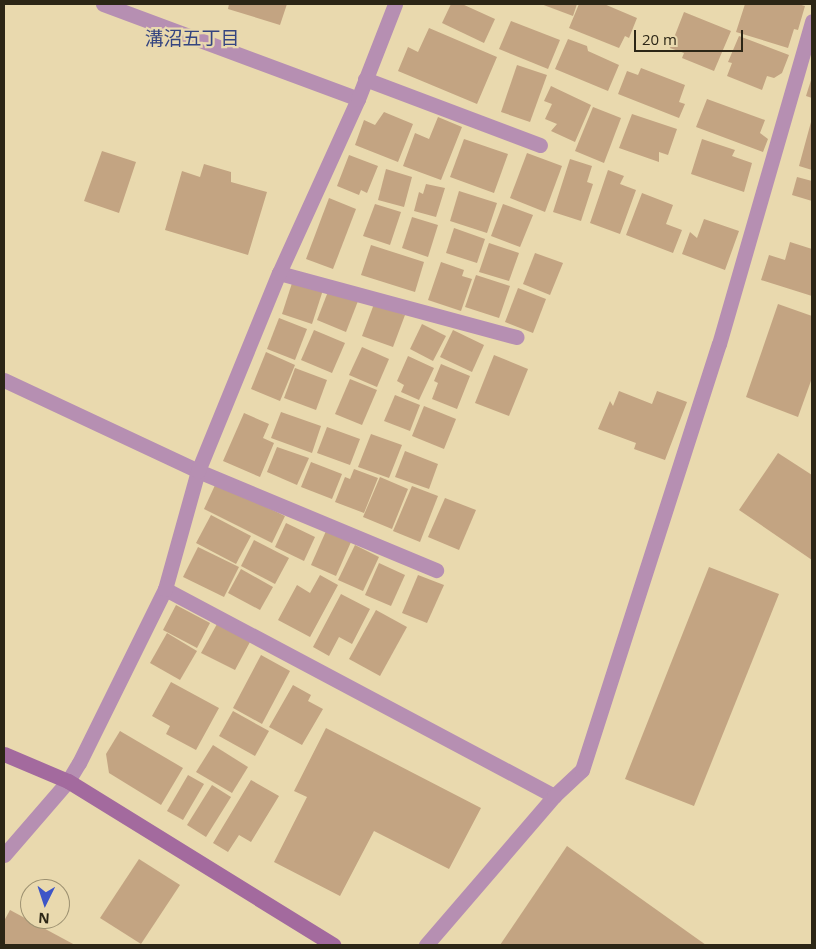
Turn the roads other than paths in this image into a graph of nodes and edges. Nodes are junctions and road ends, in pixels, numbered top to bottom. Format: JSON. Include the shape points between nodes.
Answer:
{"nodes":[{"id":1,"x":103,"y":4,"type":"edge"},
{"id":2,"x":395,"y":4,"type":"edge"},
{"id":3,"x":812,"y":20,"type":"edge"},
{"id":4,"x":365,"y":79,"type":"junction"},
{"id":5,"x":358,"y":99,"type":"junction"},
{"id":6,"x":540,"y":145,"type":"dead end"},
{"id":7,"x":279,"y":273,"type":"junction"},
{"id":8,"x":517,"y":337,"type":"dead end"},
{"id":9,"x":4,"y":380,"type":"edge"},
{"id":10,"x":198,"y":471,"type":"junction"},
{"id":11,"x":436,"y":570,"type":"dead end"},
{"id":12,"x":165,"y":589,"type":"junction"},
{"id":13,"x":4,"y":754,"type":"edge"},
{"id":14,"x":68,"y":781,"type":"junction"},
{"id":15,"x":554,"y":796,"type":"junction"},
{"id":16,"x":4,"y":855,"type":"edge"},
{"id":17,"x":334,"y":945,"type":"edge"},
{"id":18,"x":426,"y":945,"type":"edge"}],
"edges":[{"from":1,"to":5,"type":"street"},
{"from":2,"to":4,"type":"street"},
{"from":3,"to":15,"type":"street","via":[[720,344],[582,770]]},
{"from":4,"to":5,"type":"street"},
{"from":4,"to":6,"type":"street"},
{"from":5,"to":7,"type":"street"},
{"from":7,"to":8,"type":"street"},
{"from":7,"to":10,"type":"street"},
{"from":9,"to":10,"type":"street"},
{"from":10,"to":11,"type":"street"},
{"from":10,"to":12,"type":"street"},
{"from":12,"to":14,"type":"street"},
{"from":12,"to":15,"type":"street"},
{"from":13,"to":14,"type":"street"},
{"from":14,"to":16,"type":"street"},
{"from":14,"to":17,"type":"street"},
{"from":15,"to":18,"type":"street"}]}
